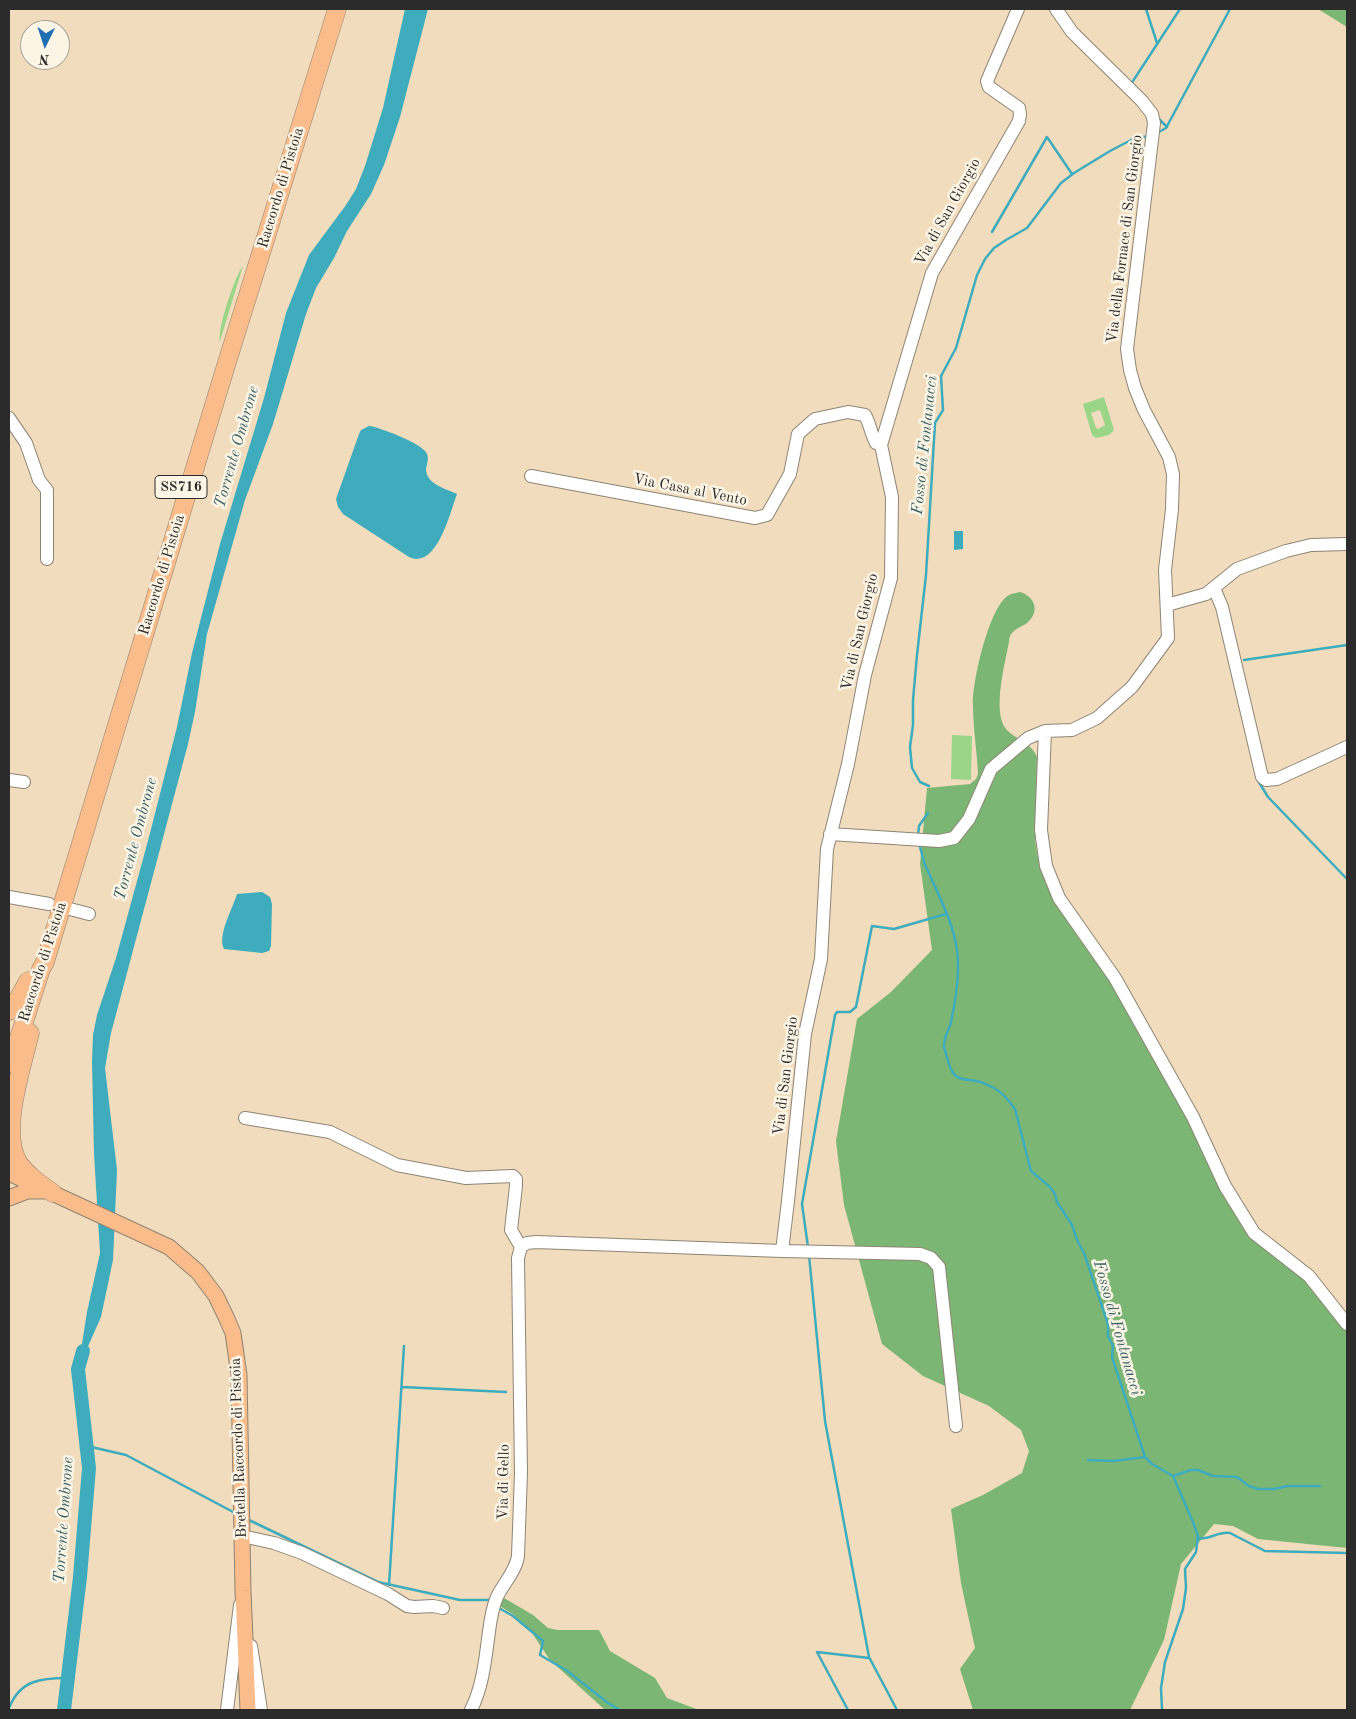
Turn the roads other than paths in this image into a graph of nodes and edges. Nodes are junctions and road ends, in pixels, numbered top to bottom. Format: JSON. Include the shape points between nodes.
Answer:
{"nodes":[{"id":1,"x":328,"y":9,"type":"edge"},
{"id":2,"x":337,"y":9,"type":"edge"},
{"id":3,"x":1018,"y":9,"type":"edge"},
{"id":4,"x":1056,"y":9,"type":"edge"},
{"id":5,"x":9,"y":418,"type":"edge"},
{"id":6,"x":881,"y":445,"type":"junction"},
{"id":7,"x":531,"y":476,"type":"dead end"},
{"id":8,"x":1347,"y":544,"type":"edge"},
{"id":9,"x":47,"y":559,"type":"dead end"},
{"id":10,"x":1214,"y":588,"type":"junction"},
{"id":11,"x":1167,"y":605,"type":"junction"},
{"id":12,"x":1045,"y":731,"type":"junction"},
{"id":13,"x":1347,"y":747,"type":"edge"},
{"id":14,"x":9,"y":780,"type":"edge"},
{"id":15,"x":24,"y":782,"type":"dead end"},
{"id":16,"x":830,"y":834,"type":"junction"},
{"id":17,"x":9,"y":897,"type":"edge"},
{"id":18,"x":49,"y":904,"type":"dead end"},
{"id":19,"x":66,"y":908,"type":"dead end"},
{"id":20,"x":90,"y":914,"type":"dead end"},
{"id":21,"x":40,"y":964,"type":"junction"},
{"id":22,"x":9,"y":1011,"type":"edge"},
{"id":23,"x":10,"y":1058,"type":"edge"},
{"id":24,"x":245,"y":1118,"type":"dead end"},
{"id":25,"x":9,"y":1173,"type":"edge"},
{"id":26,"x":53,"y":1193,"type":"junction"},
{"id":27,"x":9,"y":1198,"type":"edge"},
{"id":28,"x":521,"y":1247,"type":"junction"},
{"id":29,"x":782,"y":1251,"type":"junction"},
{"id":30,"x":1347,"y":1324,"type":"edge"},
{"id":31,"x":956,"y":1426,"type":"dead end"},
{"id":32,"x":242,"y":1536,"type":"junction"},
{"id":33,"x":243,"y":1590,"type":"junction"},
{"id":34,"x":443,"y":1608,"type":"dead end"},
{"id":35,"x":245,"y":1623,"type":"junction"},
{"id":36,"x":227,"y":1710,"type":"edge"},
{"id":37,"x":248,"y":1710,"type":"edge"},
{"id":38,"x":261,"y":1710,"type":"edge"},
{"id":39,"x":471,"y":1710,"type":"edge"}],
"edges":[{"from":1,"to":21,"type":"highway","name":"Raccordo di Pistoia","number":"SS716"},
{"from":2,"to":21,"type":"highway","name":"Raccordo di Pistoia","number":"SS716"},
{"from":3,"to":6,"type":"street","name":"Via di San Giorgio","via":[[987,81],[989,87],[1019,108],[1019,121],[932,273]]},
{"from":4,"to":11,"type":"street","name":"Via della Fornace di San Giorgio","via":[[1072,32],[1142,101],[1152,114],[1154,123],[1127,348],[1135,388],[1169,457],[1173,474],[1165,570]]},
{"from":5,"to":9,"type":"street","via":[[26,443],[39,480],[47,490]]},
{"from":6,"to":7,"type":"street","name":"Via Casa al Vento","via":[[871,435],[865,415],[848,412],[815,419],[798,434],[790,474],[767,515],[755,518]]},
{"from":6,"to":16,"type":"street","name":"Via di San Giorgio","via":[[892,498],[891,578],[865,675],[848,764]]},
{"from":8,"to":10,"type":"street","via":[[1311,545],[1286,551],[1237,569]]},
{"from":10,"to":11,"type":"street","via":[[1202,595]]},
{"from":10,"to":13,"type":"street","via":[[1222,607],[1262,777],[1277,779]]},
{"from":11,"to":12,"type":"street","name":"Via della Fornace di San Giorgio","via":[[1168,638],[1132,687],[1111,707],[1084,725],[1066,731]]},
{"from":12,"to":16,"type":"street","via":[[1028,738],[991,769],[969,819],[954,838],[939,841]]},
{"from":12,"to":30,"type":"street","via":[[1041,830],[1046,866],[1059,898],[1115,978],[1193,1116],[1225,1186],[1254,1233],[1309,1276]]},
{"from":14,"to":15,"type":"street"},
{"from":16,"to":29,"type":"street","name":"Via di San Giorgio","via":[[819,970],[805,1034]]},
{"from":17,"to":18,"type":"street"},
{"from":19,"to":20,"type":"street"},
{"from":21,"to":22,"type":"highway"},
{"from":21,"to":23,"type":"highway","name":"Raccordo di Pistoia","number":"SS716"},
{"from":21,"to":26,"type":"highway","via":[[45,969],[14,1100],[10,1134],[14,1153],[22,1166],[34,1180]]},
{"from":24,"to":28,"type":"street","via":[[330,1132],[397,1165],[466,1178],[513,1176],[516,1184],[510,1230]]},
{"from":25,"to":26,"type":"main road","name":"Bretella Raccordo di Pistoia"},
{"from":26,"to":27,"type":"main road","via":[[36,1190]]},
{"from":26,"to":32,"type":"main road","name":"Bretella Raccordo di Pistoia","via":[[168,1247],[198,1272],[216,1296],[233,1333],[239,1375]]},
{"from":28,"to":29,"type":"street","via":[[536,1242]]},
{"from":28,"to":39,"type":"street","name":"Via di Gello","via":[[518,1258],[519,1548],[516,1564],[494,1607],[484,1668]]},
{"from":29,"to":31,"type":"street","via":[[920,1254],[932,1258],[939,1267]]},
{"from":32,"to":33,"type":"main road","name":"Bretella Raccordo di Pistoia"},
{"from":32,"to":34,"type":"street","via":[[302,1552],[407,1606]]},
{"from":33,"to":35,"type":"main road","name":"Bretella Raccordo di Pistoia"},
{"from":33,"to":36,"type":"street"},
{"from":35,"to":37,"type":"main road","name":"Bretella Raccordo di Pistoia"},
{"from":35,"to":38,"type":"street"}]}
